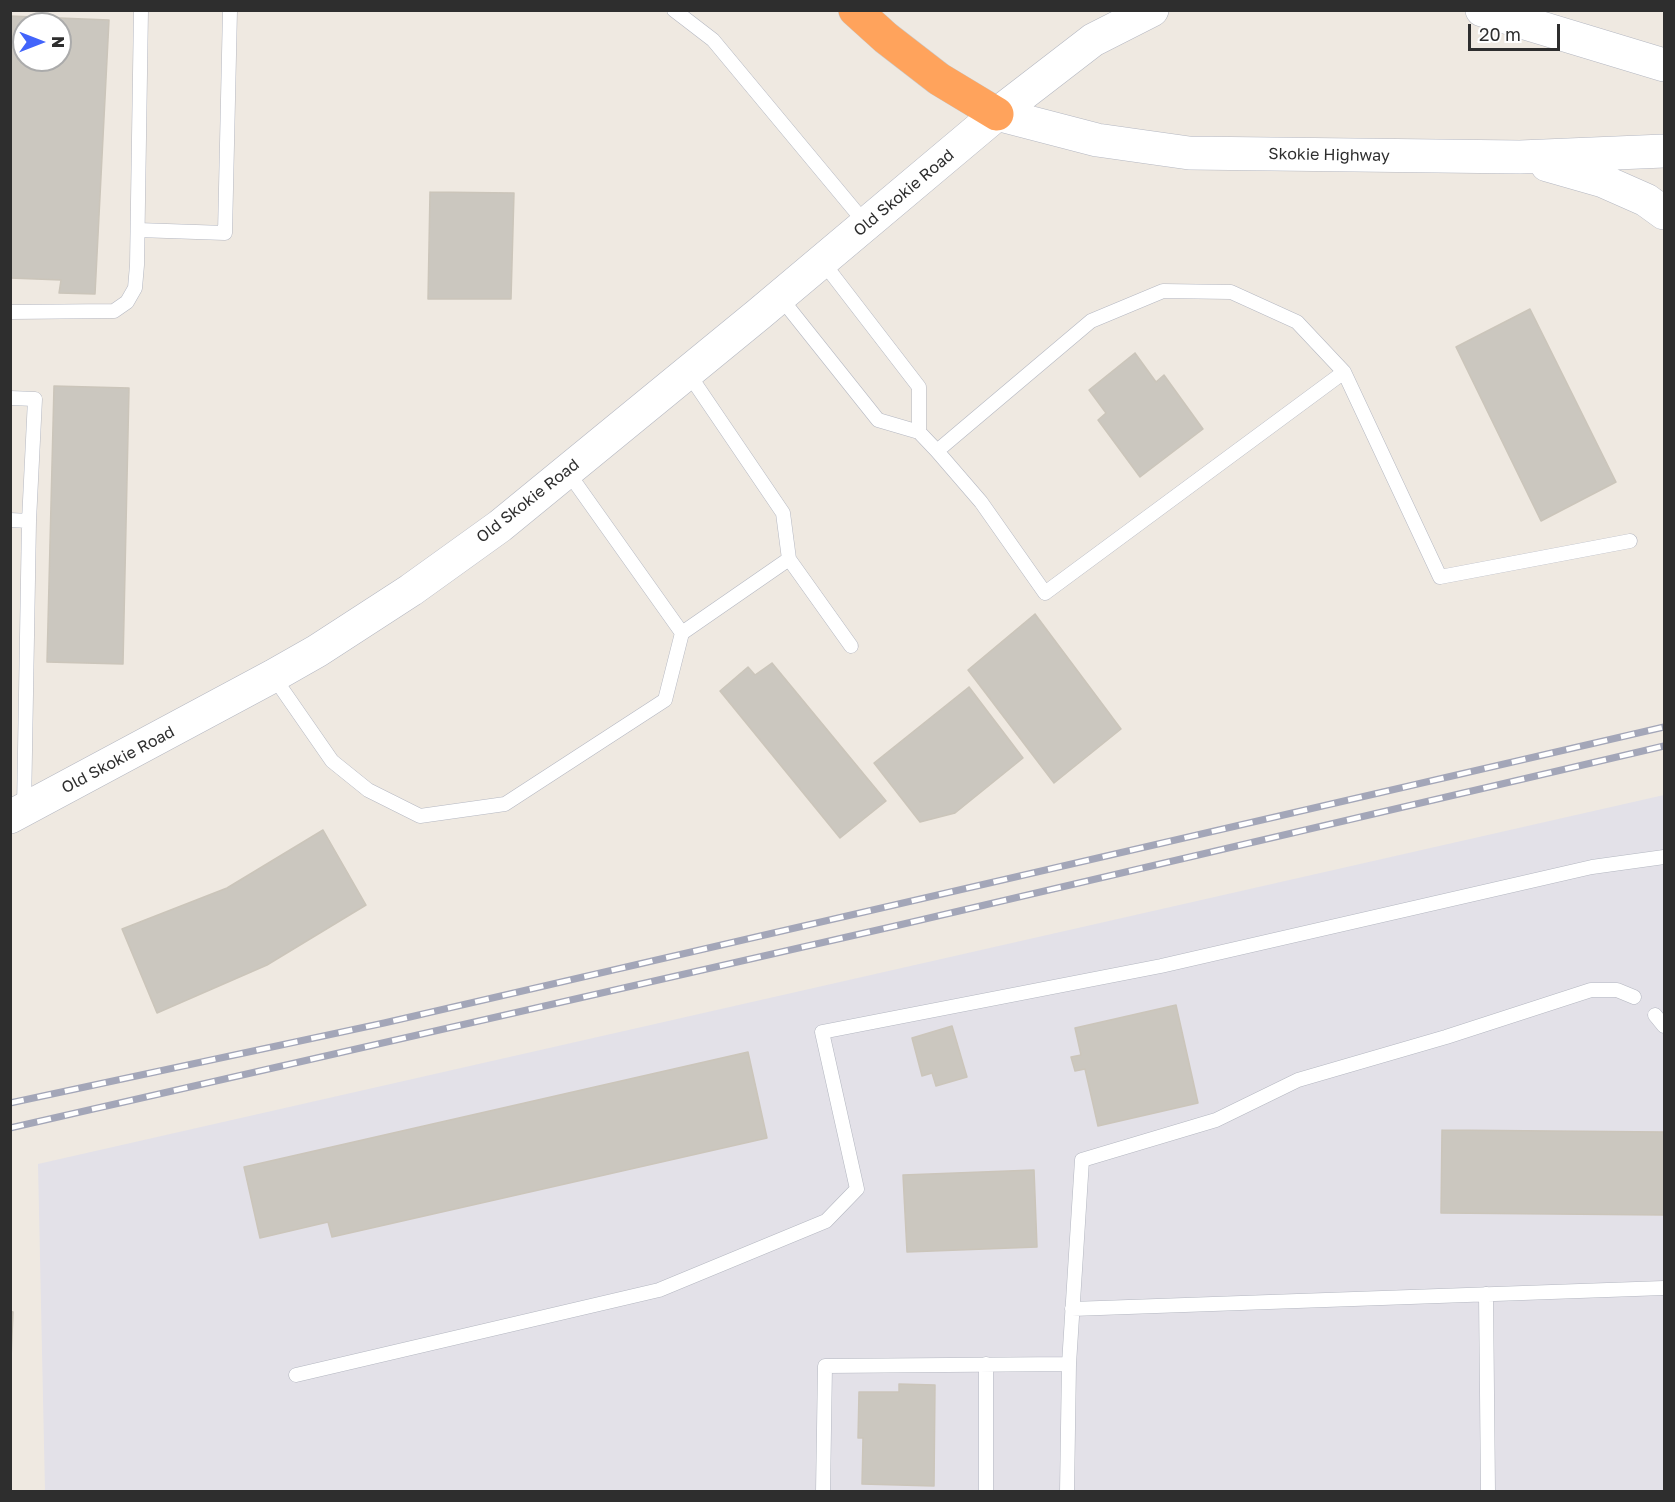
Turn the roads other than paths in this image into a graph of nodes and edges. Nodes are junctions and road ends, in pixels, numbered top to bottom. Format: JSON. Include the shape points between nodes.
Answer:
{"nodes":[{"id":1,"x":141,"y":10,"type":"edge"},
{"id":2,"x":230,"y":10,"type":"edge"},
{"id":3,"x":674,"y":10,"type":"edge"},
{"id":4,"x":855,"y":10,"type":"edge"},
{"id":5,"x":1152,"y":10,"type":"edge"},
{"id":6,"x":1482,"y":10,"type":"edge"},
{"id":7,"x":1665,"y":65,"type":"edge"},
{"id":8,"x":997,"y":114,"type":"junction"},
{"id":9,"x":1665,"y":151,"type":"edge"},
{"id":10,"x":1520,"y":157,"type":"junction"},
{"id":11,"x":1665,"y":213,"type":"edge"},
{"id":12,"x":866,"y":224,"type":"junction"},
{"id":13,"x":138,"y":230,"type":"junction"},
{"id":14,"x":822,"y":261,"type":"junction"},
{"id":15,"x":780,"y":297,"type":"junction"},
{"id":16,"x":10,"y":312,"type":"edge"},
{"id":17,"x":1344,"y":372,"type":"junction"},
{"id":18,"x":688,"y":373,"type":"junction"},
{"id":19,"x":10,"y":398,"type":"edge"},
{"id":20,"x":919,"y":432,"type":"junction"},
{"id":21,"x":937,"y":451,"type":"junction"},
{"id":22,"x":567,"y":471,"type":"junction"},
{"id":23,"x":10,"y":520,"type":"edge"},
{"id":24,"x":29,"y":521,"type":"junction"},
{"id":25,"x":1630,"y":541,"type":"dead end"},
{"id":26,"x":789,"y":559,"type":"junction"},
{"id":27,"x":682,"y":633,"type":"junction"},
{"id":28,"x":851,"y":646,"type":"dead end"},
{"id":29,"x":273,"y":676,"type":"junction"},
{"id":30,"x":17,"y":814,"type":"edge"},
{"id":31,"x":1665,"y":857,"type":"edge"},
{"id":32,"x":1634,"y":997,"type":"dead end"},
{"id":33,"x":1665,"y":1288,"type":"edge"},
{"id":34,"x":1486,"y":1294,"type":"junction"},
{"id":35,"x":1072,"y":1309,"type":"junction"},
{"id":36,"x":986,"y":1364,"type":"junction"},
{"id":37,"x":1069,"y":1364,"type":"junction"},
{"id":38,"x":296,"y":1376,"type":"dead end"},
{"id":39,"x":823,"y":1491,"type":"edge"},
{"id":40,"x":986,"y":1491,"type":"edge"},
{"id":41,"x":1067,"y":1491,"type":"edge"},
{"id":42,"x":1488,"y":1491,"type":"edge"}],
"edges":[{"from":1,"to":13,"type":"lane"},
{"from":2,"to":13,"type":"lane","via":[[225,233]]},
{"from":3,"to":12,"type":"lane","via":[[713,40]]},
{"from":4,"to":8,"type":"highway","via":[[939,80]]},
{"from":5,"to":8,"type":"street","name":"Old Skokie Road","via":[[1093,40]]},
{"from":6,"to":7,"type":"street"},
{"from":8,"to":10,"type":"street","name":"Skokie Highway","via":[[1097,140],[1189,153]]},
{"from":8,"to":12,"type":"street","name":"Old Skokie Road"},
{"from":9,"to":10,"type":"street","name":"Skokie Highway"},
{"from":10,"to":11,"type":"street","via":[[1603,181]]},
{"from":12,"to":14,"type":"street","name":"Old Skokie Road"},
{"from":13,"to":16,"type":"lane","via":[[135,288],[127,302],[114,311]]},
{"from":14,"to":15,"type":"street","name":"Old Skokie Road"},
{"from":14,"to":20,"type":"lane","via":[[919,387]]},
{"from":15,"to":18,"type":"street","name":"Old Skokie Road"},
{"from":15,"to":20,"type":"lane","via":[[878,420]]},
{"from":17,"to":21,"type":"lane","via":[[1297,322],[1231,292],[1163,291],[1091,321]]},
{"from":17,"to":21,"type":"lane","via":[[1045,593],[981,502]]},
{"from":17,"to":25,"type":"lane","via":[[1440,577]]},
{"from":18,"to":22,"type":"street","name":"Old Skokie Road"},
{"from":18,"to":26,"type":"lane","via":[[783,513]]},
{"from":19,"to":24,"type":"lane","via":[[35,399]]},
{"from":20,"to":21,"type":"lane"},
{"from":22,"to":27,"type":"lane"},
{"from":22,"to":29,"type":"street","name":"Old Skokie Road","via":[[500,526],[411,590]]},
{"from":23,"to":24,"type":"lane"},
{"from":24,"to":30,"type":"lane"},
{"from":26,"to":27,"type":"lane"},
{"from":26,"to":28,"type":"lane"},
{"from":27,"to":29,"type":"lane","via":[[665,700],[505,804],[420,816],[368,790],[332,761]]},
{"from":29,"to":30,"type":"street","name":"Old Skokie Road"},
{"from":31,"to":38,"type":"lane","via":[[1593,867],[1161,966],[822,1032],[857,1189],[826,1221],[659,1290]]},
{"from":32,"to":35,"type":"lane","via":[[1617,990],[1591,990],[1298,1080],[1216,1120],[1082,1160]]},
{"from":33,"to":34,"type":"lane"},
{"from":34,"to":35,"type":"lane"},
{"from":34,"to":42,"type":"lane"},
{"from":35,"to":37,"type":"lane"},
{"from":36,"to":37,"type":"lane"},
{"from":36,"to":39,"type":"lane","via":[[825,1366]]},
{"from":36,"to":40,"type":"lane"},
{"from":37,"to":41,"type":"lane"}]}
